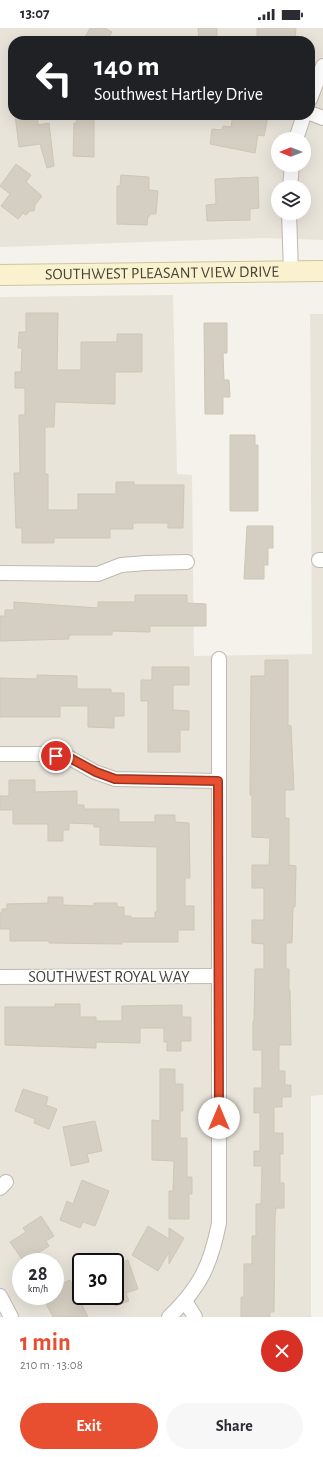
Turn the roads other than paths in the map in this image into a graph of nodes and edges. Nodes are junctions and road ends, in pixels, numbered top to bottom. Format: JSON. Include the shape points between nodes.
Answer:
{"nodes":[{"id":1,"x":323,"y":66,"type":"edge"},
{"id":2,"x":315,"y":86,"type":"edge"},
{"id":3,"x":302,"y":120,"type":"edge"},
{"id":4,"x":298,"y":132,"type":"edge"},
{"id":5,"x":290,"y":220,"type":"edge"},
{"id":6,"x":291,"y":271,"type":"junction"},
{"id":7,"x":323,"y":271,"type":"edge"},
{"id":8,"x":0,"y":275,"type":"edge"},
{"id":9,"x":186,"y":562,"type":"dead end"},
{"id":10,"x":0,"y":573,"type":"edge"},
{"id":11,"x":219,"y":659,"type":"dead end"},
{"id":12,"x":0,"y":754,"type":"edge"},
{"id":13,"x":218,"y":781,"type":"junction"},
{"id":14,"x":219,"y":976,"type":"junction"},
{"id":15,"x":0,"y":977,"type":"edge"},
{"id":16,"x":0,"y":1296,"type":"edge"},
{"id":17,"x":185,"y":1301,"type":"junction"},
{"id":18,"x":11,"y":1317,"type":"edge"},
{"id":19,"x":169,"y":1317,"type":"edge"},
{"id":20,"x":195,"y":1317,"type":"edge"}],
"edges":[{"from":1,"to":2,"type":"street"},
{"from":3,"to":4,"type":"street"},
{"from":5,"to":6,"type":"street"},
{"from":6,"to":7,"type":"main road","name":"SOUTHWEST PLEASANT VIEW DRIVE"},
{"from":6,"to":8,"type":"main road","name":"SOUTHWEST PLEASANT VIEW DRIVE"},
{"from":9,"to":10,"type":"street","via":[[121,565],[98,574]]},
{"from":11,"to":13,"type":"street"},
{"from":12,"to":13,"type":"street","via":[[68,757],[115,779]]},
{"from":13,"to":14,"type":"street"},
{"from":14,"to":15,"type":"street","name":"SOUTHWEST ROYAL WAY"},
{"from":14,"to":17,"type":"street","via":[[219,1223],[209,1262]]},
{"from":16,"to":18,"type":"street"},
{"from":17,"to":19,"type":"street"},
{"from":17,"to":20,"type":"street"}]}
